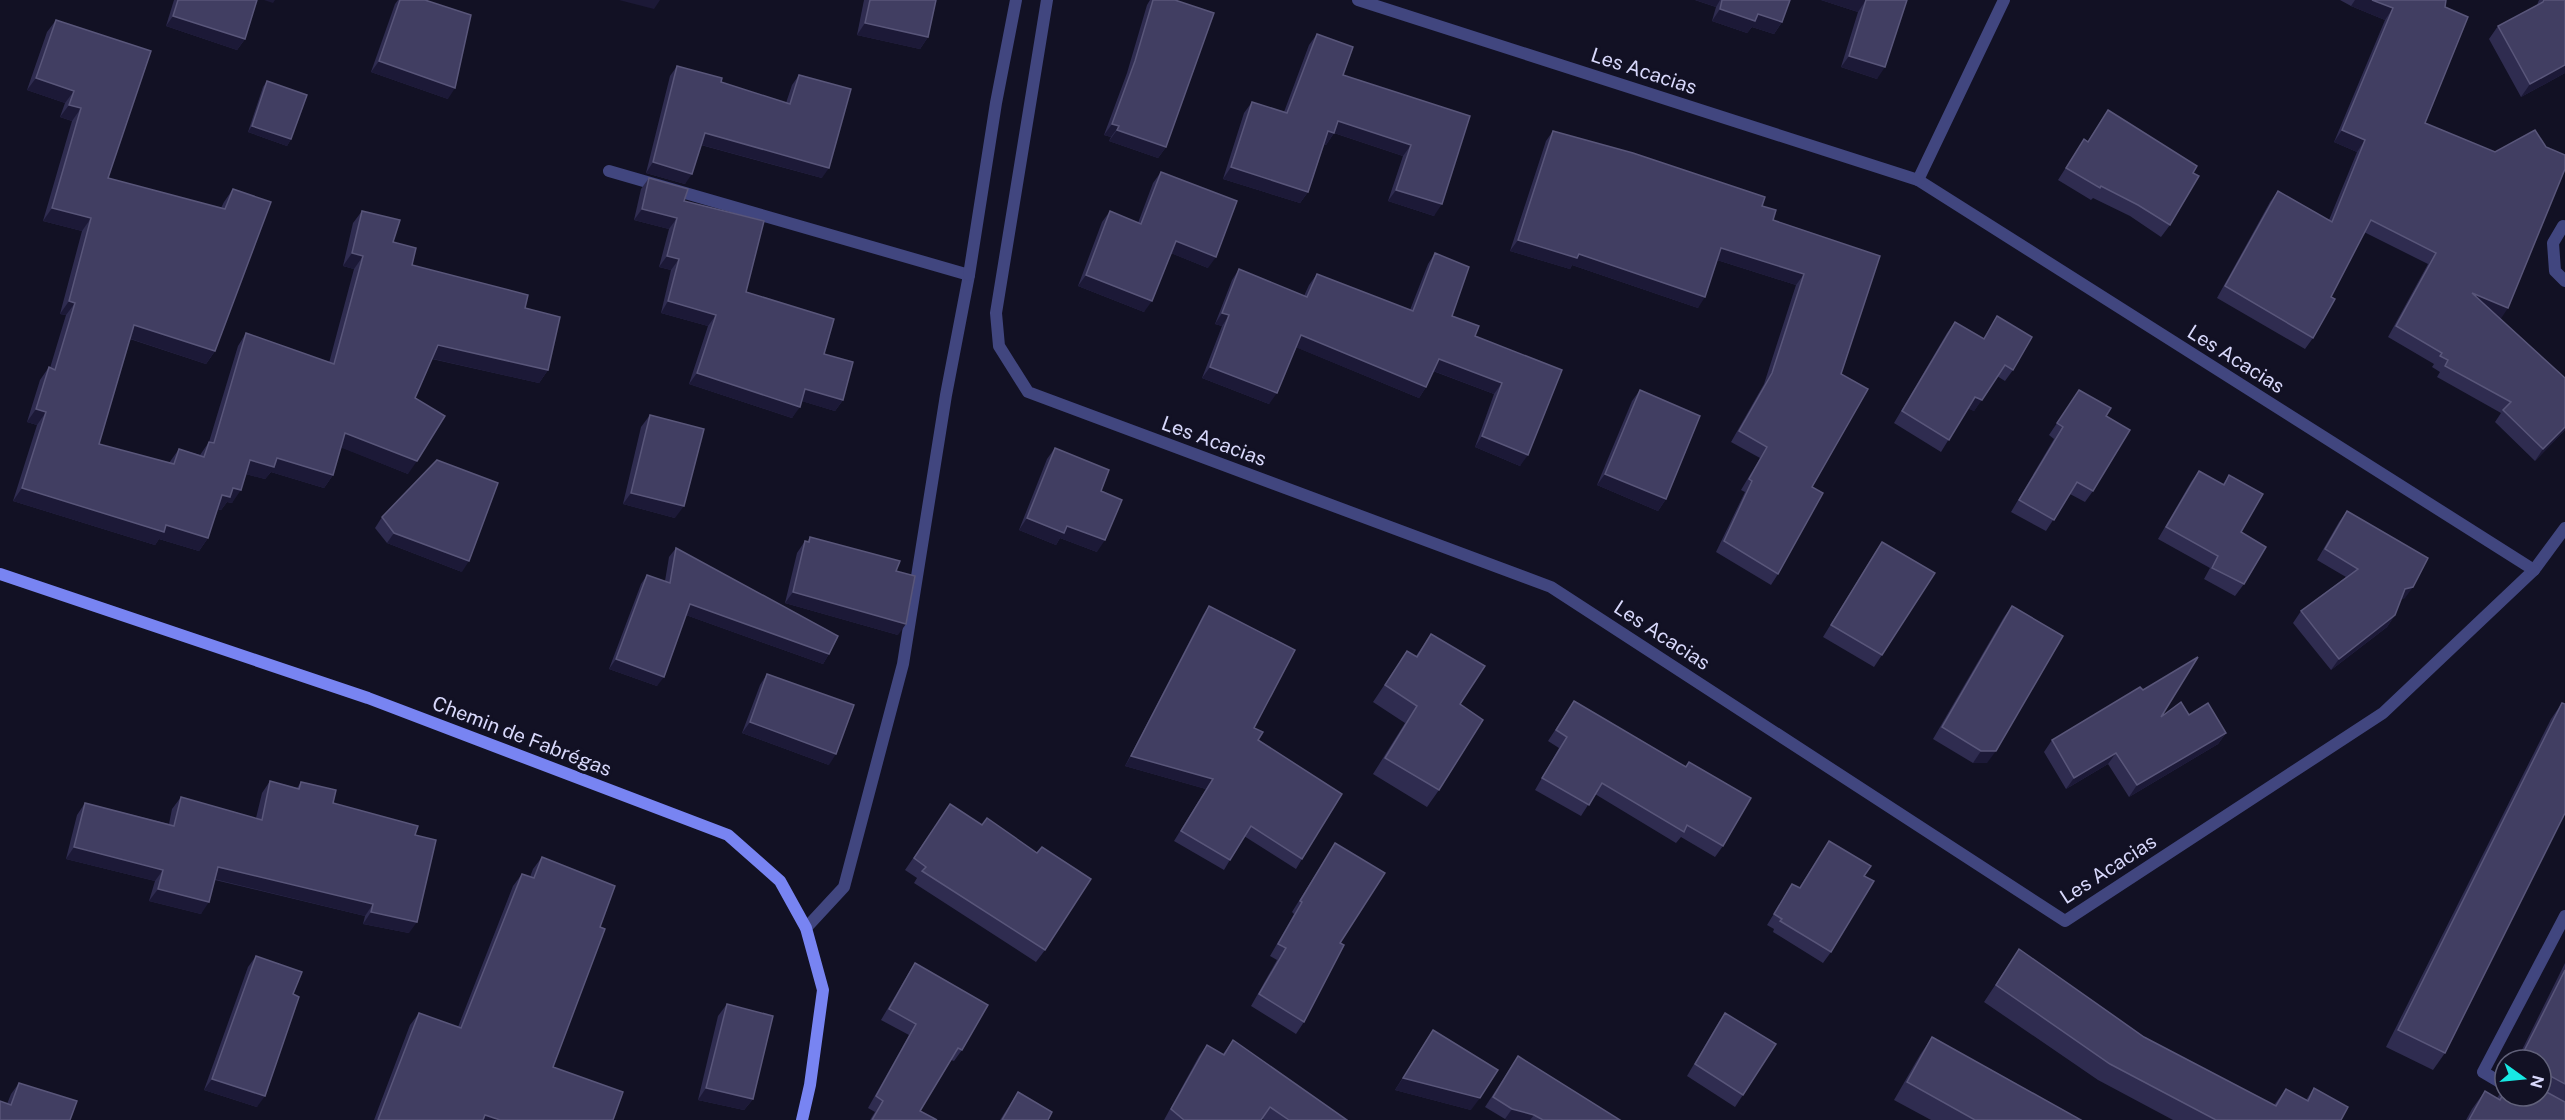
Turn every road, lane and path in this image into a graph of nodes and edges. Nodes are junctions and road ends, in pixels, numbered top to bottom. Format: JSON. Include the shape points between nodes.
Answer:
{"nodes":[{"id":1,"x":1016,"y":0,"type":"edge"},
{"id":2,"x":1047,"y":0,"type":"edge"},
{"id":3,"x":1358,"y":0,"type":"edge"},
{"id":4,"x":2004,"y":0,"type":"edge"},
{"id":5,"x":609,"y":171,"type":"dead end"},
{"id":6,"x":1918,"y":180,"type":"junction"},
{"id":7,"x":2563,"y":226,"type":"dead end"},
{"id":8,"x":969,"y":275,"type":"junction"},
{"id":9,"x":2565,"y":281,"type":"edge"},
{"id":10,"x":2565,"y":528,"type":"edge"},
{"id":11,"x":2534,"y":570,"type":"junction"},
{"id":12,"x":0,"y":574,"type":"edge"},
{"id":13,"x":2565,"y":916,"type":"edge"},
{"id":14,"x":806,"y":928,"type":"junction"},
{"id":15,"x":2496,"y":1048,"type":"edge"},
{"id":16,"x":2493,"y":1053,"type":"edge"},
{"id":17,"x":2493,"y":1077,"type":"edge"},
{"id":18,"x":802,"y":1120,"type":"edge"}],
"edges":[{"from":1,"to":8,"type":"lane"},
{"from":2,"to":11,"type":"lane","name":"Les Acacias","via":[[996,313],[999,346],[1028,393],[1551,586],[2066,921],[2383,713]]},
{"from":3,"to":6,"type":"lane","name":"Les Acacias"},
{"from":4,"to":6,"type":"lane"},
{"from":5,"to":8,"type":"lane"},
{"from":6,"to":11,"type":"lane","name":"Les Acacias"},
{"from":7,"to":9,"type":"lane","via":[[2553,243],[2555,271]]},
{"from":8,"to":14,"type":"lane","via":[[903,664],[843,887]]},
{"from":10,"to":11,"type":"lane","name":"Les Acacias"},
{"from":12,"to":14,"type":"street","name":"Chemin de Fabrégas","via":[[368,698],[728,836],[780,882]]},
{"from":13,"to":15,"type":"lane"},
{"from":14,"to":18,"type":"street","name":"Chemin de Fabrégas","via":[[823,990]]},
{"from":16,"to":17,"type":"lane","via":[[2483,1072]]}]}
